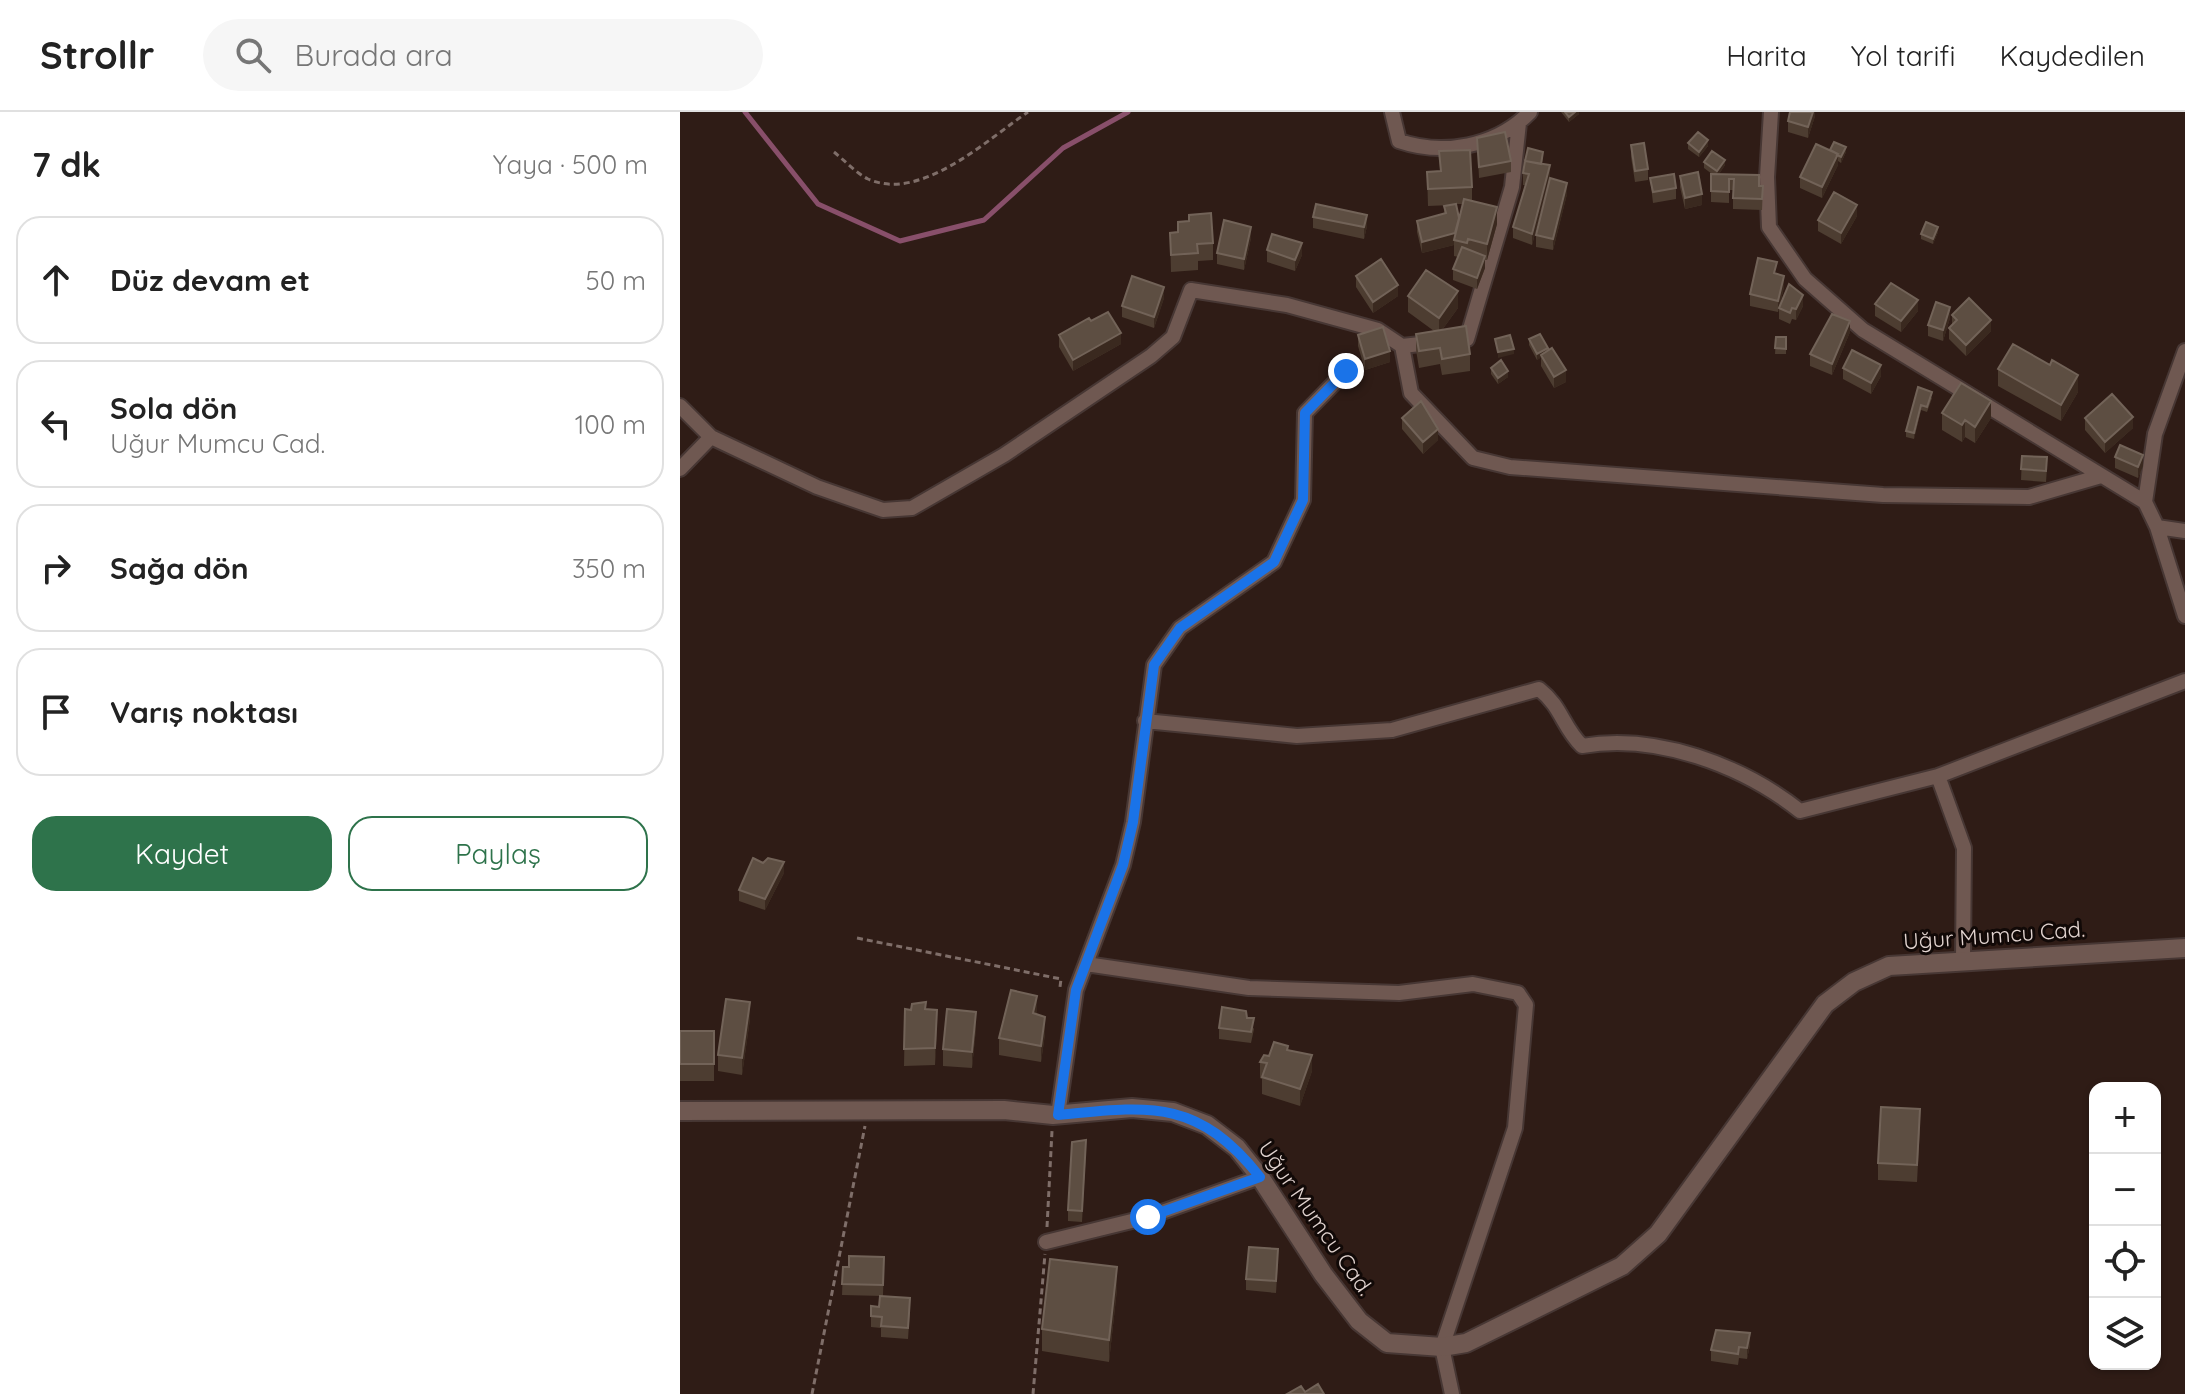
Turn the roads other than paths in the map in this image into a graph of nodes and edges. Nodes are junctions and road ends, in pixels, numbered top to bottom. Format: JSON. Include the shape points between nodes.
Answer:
{"nodes":[{"id":1,"x":1392,"y":112,"type":"edge"},
{"id":2,"x":1530,"y":112,"type":"edge"},
{"id":3,"x":1771,"y":112,"type":"edge"},
{"id":4,"x":1519,"y":123,"type":"junction"},
{"id":5,"x":1402,"y":346,"type":"junction"},
{"id":6,"x":2185,"y":351,"type":"edge"},
{"id":7,"x":1346,"y":371,"type":"dead end"},
{"id":8,"x":680,"y":406,"type":"edge"},
{"id":9,"x":711,"y":437,"type":"junction"},
{"id":10,"x":680,"y":469,"type":"edge"},
{"id":11,"x":2101,"y":476,"type":"junction"},
{"id":12,"x":2145,"y":502,"type":"junction"},
{"id":13,"x":2157,"y":527,"type":"junction"},
{"id":14,"x":2185,"y":531,"type":"edge"},
{"id":15,"x":2185,"y":616,"type":"edge"},
{"id":16,"x":2185,"y":681,"type":"edge"},
{"id":17,"x":1145,"y":721,"type":"junction"},
{"id":18,"x":1938,"y":776,"type":"junction"},
{"id":19,"x":2185,"y":948,"type":"edge"},
{"id":20,"x":1963,"y":959,"type":"junction"},
{"id":21,"x":1086,"y":964,"type":"junction"},
{"id":22,"x":680,"y":1111,"type":"edge"},
{"id":23,"x":1058,"y":1115,"type":"junction"},
{"id":24,"x":1260,"y":1177,"type":"junction"},
{"id":25,"x":1046,"y":1242,"type":"dead end"},
{"id":26,"x":1442,"y":1347,"type":"junction"},
{"id":27,"x":1452,"y":1394,"type":"edge"}],
"edges":[{"from":1,"to":4,"type":"street","via":[[1399,141],[1443,151],[1471,146]]},
{"from":2,"to":4,"type":"street"},
{"from":3,"to":11,"type":"street","via":[[1769,227],[1805,279],[1863,330]]},
{"from":4,"to":5,"type":"street","via":[[1512,187],[1467,339]]},
{"from":5,"to":9,"type":"street","via":[[1378,330],[1287,305],[1191,290],[1173,337],[1151,356],[1004,455],[912,508],[883,510],[817,487]]},
{"from":5,"to":11,"type":"street","via":[[1411,393],[1473,458],[1510,467],[1883,495],[2029,497]]},
{"from":6,"to":12,"type":"street","via":[[2155,434]]},
{"from":7,"to":17,"type":"street","via":[[1305,413],[1303,500],[1274,562],[1180,628],[1154,665]]},
{"from":8,"to":9,"type":"street"},
{"from":9,"to":10,"type":"street"},
{"from":11,"to":12,"type":"street"},
{"from":12,"to":13,"type":"street"},
{"from":13,"to":14,"type":"street"},
{"from":13,"to":15,"type":"street"},
{"from":16,"to":18,"type":"street"},
{"from":17,"to":18,"type":"street","via":[[1297,736],[1392,730],[1539,689],[1558,704],[1566,730],[1582,746],[1615,740],[1677,750],[1770,787],[1800,811]]},
{"from":17,"to":21,"type":"street","via":[[1123,865]]},
{"from":18,"to":20,"type":"street","via":[[1964,848]]},
{"from":19,"to":20,"type":"street","name":"Uğur Mumcu Cad."},
{"from":20,"to":26,"type":"street","name":"Uğur Mumcu Cad.","via":[[1889,966],[1854,982],[1825,1004],[1658,1234],[1622,1266],[1466,1343]]},
{"from":21,"to":23,"type":"street","via":[[1076,990]]},
{"from":21,"to":26,"type":"street","via":[[1249,988],[1399,993],[1473,984],[1518,993],[1526,1005],[1515,1128]]},
{"from":22,"to":23,"type":"street","name":"Uğur Mumcu Cad.","via":[[1004,1110]]},
{"from":23,"to":24,"type":"street","name":"Uğur Mumcu Cad.","via":[[1132,1108],[1173,1112],[1217,1133]]},
{"from":24,"to":25,"type":"street","via":[[1148,1217]]},
{"from":24,"to":26,"type":"street","name":"Uğur Mumcu Cad.","via":[[1359,1321],[1387,1343]]},
{"from":26,"to":27,"type":"street"}]}
